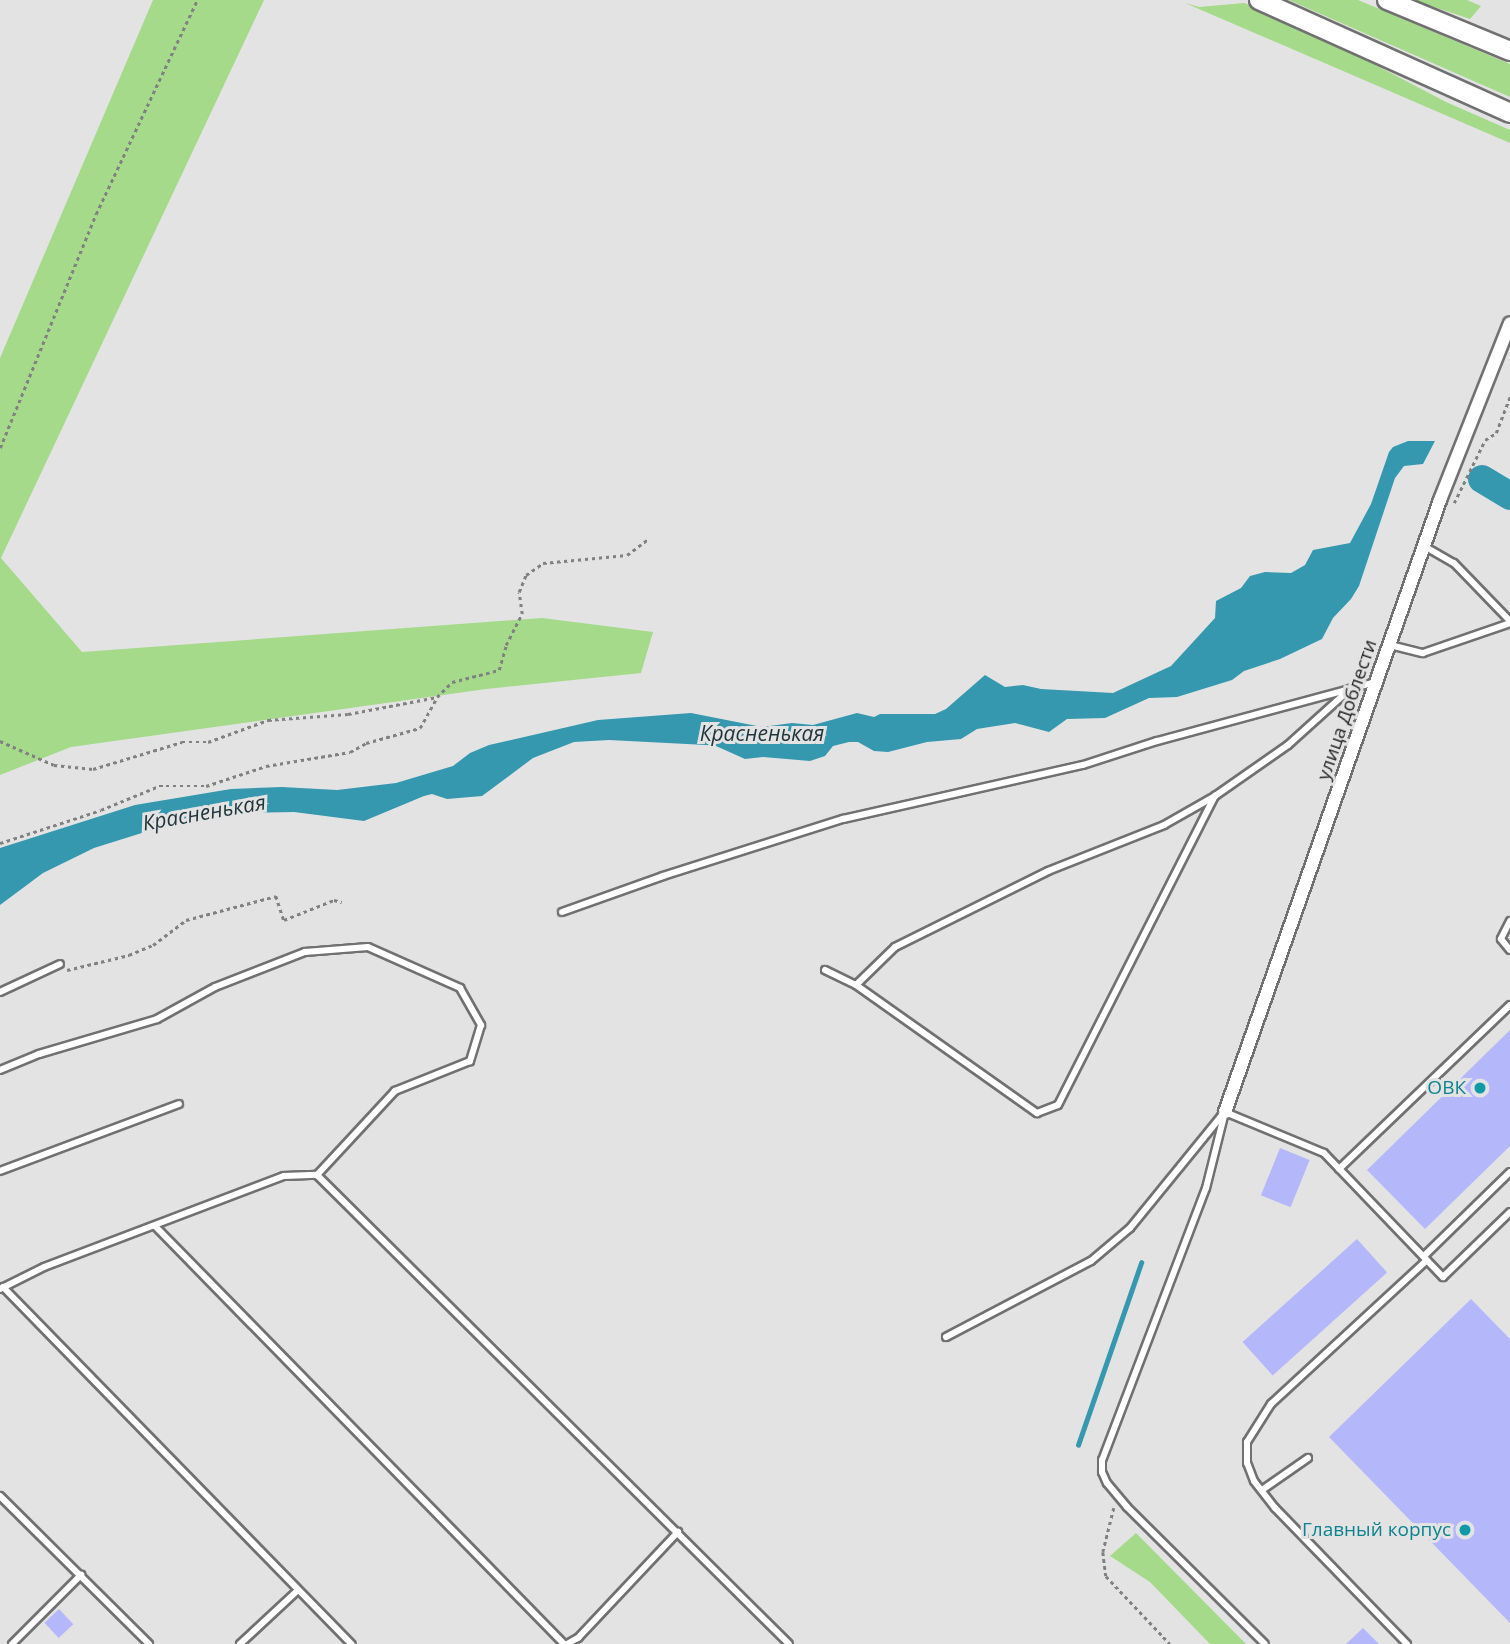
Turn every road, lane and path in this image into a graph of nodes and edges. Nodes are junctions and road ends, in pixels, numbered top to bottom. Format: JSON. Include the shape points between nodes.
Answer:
{"nodes":[{"id":1,"x":197,"y":0,"type":"edge"},
{"id":2,"x":1259,"y":0,"type":"edge"},
{"id":3,"x":1387,"y":0,"type":"edge"},
{"id":4,"x":1510,"y":51,"type":"edge"},
{"id":5,"x":1510,"y":113,"type":"edge"},
{"id":6,"x":1510,"y":323,"type":"edge"},
{"id":7,"x":1510,"y":397,"type":"edge"},
{"id":8,"x":0,"y":447,"type":"edge"},
{"id":9,"x":1433,"y":521,"type":"junction"},
{"id":10,"x":647,"y":540,"type":"dead end"},
{"id":11,"x":1424,"y":546,"type":"junction"},
{"id":12,"x":1510,"y":622,"type":"edge"},
{"id":13,"x":1391,"y":645,"type":"junction"},
{"id":14,"x":1378,"y":681,"type":"junction"},
{"id":15,"x":1351,"y":688,"type":"junction"},
{"id":16,"x":437,"y":697,"type":"junction"},
{"id":17,"x":0,"y":741,"type":"edge"},
{"id":18,"x":1215,"y":796,"type":"junction"},
{"id":19,"x":0,"y":843,"type":"edge"},
{"id":20,"x":342,"y":902,"type":"dead end"},
{"id":21,"x":562,"y":912,"type":"dead end"},
{"id":22,"x":1510,"y":921,"type":"edge"},
{"id":23,"x":1510,"y":950,"type":"edge"},
{"id":24,"x":60,"y":964,"type":"dead end"},
{"id":25,"x":47,"y":970,"type":"junction"},
{"id":26,"x":825,"y":970,"type":"dead end"},
{"id":27,"x":856,"y":985,"type":"junction"},
{"id":28,"x":0,"y":992,"type":"edge"},
{"id":29,"x":1510,"y":1005,"type":"edge"},
{"id":30,"x":0,"y":1070,"type":"edge"},
{"id":31,"x":179,"y":1104,"type":"dead end"},
{"id":32,"x":1225,"y":1112,"type":"junction"},
{"id":33,"x":1339,"y":1169,"type":"junction"},
{"id":34,"x":0,"y":1171,"type":"edge"},
{"id":35,"x":1510,"y":1171,"type":"edge"},
{"id":36,"x":317,"y":1175,"type":"junction"},
{"id":37,"x":1510,"y":1212,"type":"edge"},
{"id":38,"x":155,"y":1226,"type":"junction"},
{"id":39,"x":1425,"y":1258,"type":"junction"},
{"id":40,"x":1,"y":1288,"type":"edge"},
{"id":41,"x":946,"y":1337,"type":"dead end"},
{"id":42,"x":1308,"y":1458,"type":"dead end"},
{"id":43,"x":1262,"y":1490,"type":"junction"},
{"id":44,"x":1116,"y":1494,"type":"junction"},
{"id":45,"x":0,"y":1496,"type":"edge"},
{"id":46,"x":678,"y":1532,"type":"junction"},
{"id":47,"x":81,"y":1574,"type":"junction"},
{"id":48,"x":297,"y":1591,"type":"junction"},
{"id":49,"x":12,"y":1644,"type":"edge"},
{"id":50,"x":149,"y":1644,"type":"edge"},
{"id":51,"x":240,"y":1644,"type":"edge"},
{"id":52,"x":351,"y":1644,"type":"edge"},
{"id":53,"x":566,"y":1644,"type":"edge"},
{"id":54,"x":789,"y":1644,"type":"edge"},
{"id":55,"x":1170,"y":1644,"type":"edge"},
{"id":56,"x":1265,"y":1644,"type":"edge"},
{"id":57,"x":1407,"y":1644,"type":"edge"}],
"edges":[{"from":1,"to":8,"type":"path","via":[[96,214]]},
{"from":2,"to":5,"type":"main road"},
{"from":3,"to":4,"type":"main road"},
{"from":6,"to":9,"type":"street","name":"улица Доблести"},
{"from":7,"to":9,"type":"path","via":[[1496,433],[1485,440],[1458,500]]},
{"from":9,"to":11,"type":"street","name":"улица Доблести"},
{"from":10,"to":16,"type":"path","via":[[627,555],[543,563],[526,575],[519,592],[522,614],[499,670],[452,681]]},
{"from":11,"to":12,"type":"lane","via":[[1454,562]]},
{"from":11,"to":13,"type":"street","name":"улица Доблести"},
{"from":12,"to":13,"type":"lane","via":[[1423,653]]},
{"from":13,"to":14,"type":"street","name":"улица Доблести"},
{"from":14,"to":15,"type":"lane"},
{"from":14,"to":32,"type":"street","name":"улица Доблести"},
{"from":15,"to":18,"type":"lane","via":[[1288,745]]},
{"from":15,"to":21,"type":"lane","via":[[1083,765],[843,819]]},
{"from":16,"to":17,"type":"path","via":[[348,714],[268,720],[208,742],[182,742],[93,769],[54,765]]},
{"from":16,"to":19,"type":"path","via":[[420,728],[350,752],[266,766],[206,786],[159,786]]},
{"from":18,"to":27,"type":"lane","via":[[1164,825],[1048,871],[895,947]]},
{"from":18,"to":27,"type":"lane","via":[[1058,1105],[1037,1114]]},
{"from":20,"to":25,"type":"path","via":[[334,900],[284,920],[276,896],[186,920],[153,945],[129,955],[76,970]]},
{"from":22,"to":23,"type":"lane","via":[[1501,939]]},
{"from":24,"to":25,"type":"lane"},
{"from":25,"to":28,"type":"lane"},
{"from":26,"to":27,"type":"lane"},
{"from":29,"to":33,"type":"lane"},
{"from":30,"to":36,"type":"lane","via":[[157,1019],[215,987],[305,952],[368,947],[460,989],[481,1025],[470,1061],[395,1091]]},
{"from":31,"to":34,"type":"lane"},
{"from":32,"to":33,"type":"lane","via":[[1324,1153]]},
{"from":32,"to":41,"type":"lane","via":[[1130,1228],[1091,1261]]},
{"from":32,"to":44,"type":"lane","via":[[1206,1188],[1102,1460],[1102,1472]]},
{"from":33,"to":39,"type":"lane"},
{"from":35,"to":39,"type":"lane"},
{"from":36,"to":38,"type":"lane","via":[[284,1176]]},
{"from":36,"to":46,"type":"lane"},
{"from":37,"to":39,"type":"lane","via":[[1443,1277]]},
{"from":38,"to":40,"type":"lane"},
{"from":38,"to":53,"type":"lane"},
{"from":39,"to":43,"type":"lane","via":[[1271,1404],[1256,1424],[1247,1442],[1247,1463]]},
{"from":40,"to":48,"type":"lane"},
{"from":42,"to":43,"type":"lane"},
{"from":43,"to":57,"type":"lane"},
{"from":44,"to":55,"type":"path","via":[[1103,1552],[1106,1576]]},
{"from":44,"to":56,"type":"lane"},
{"from":45,"to":47,"type":"lane"},
{"from":46,"to":53,"type":"lane","via":[[578,1638]]},
{"from":46,"to":54,"type":"lane"},
{"from":47,"to":49,"type":"lane"},
{"from":47,"to":50,"type":"lane"},
{"from":48,"to":51,"type":"lane"},
{"from":48,"to":52,"type":"lane"}]}
